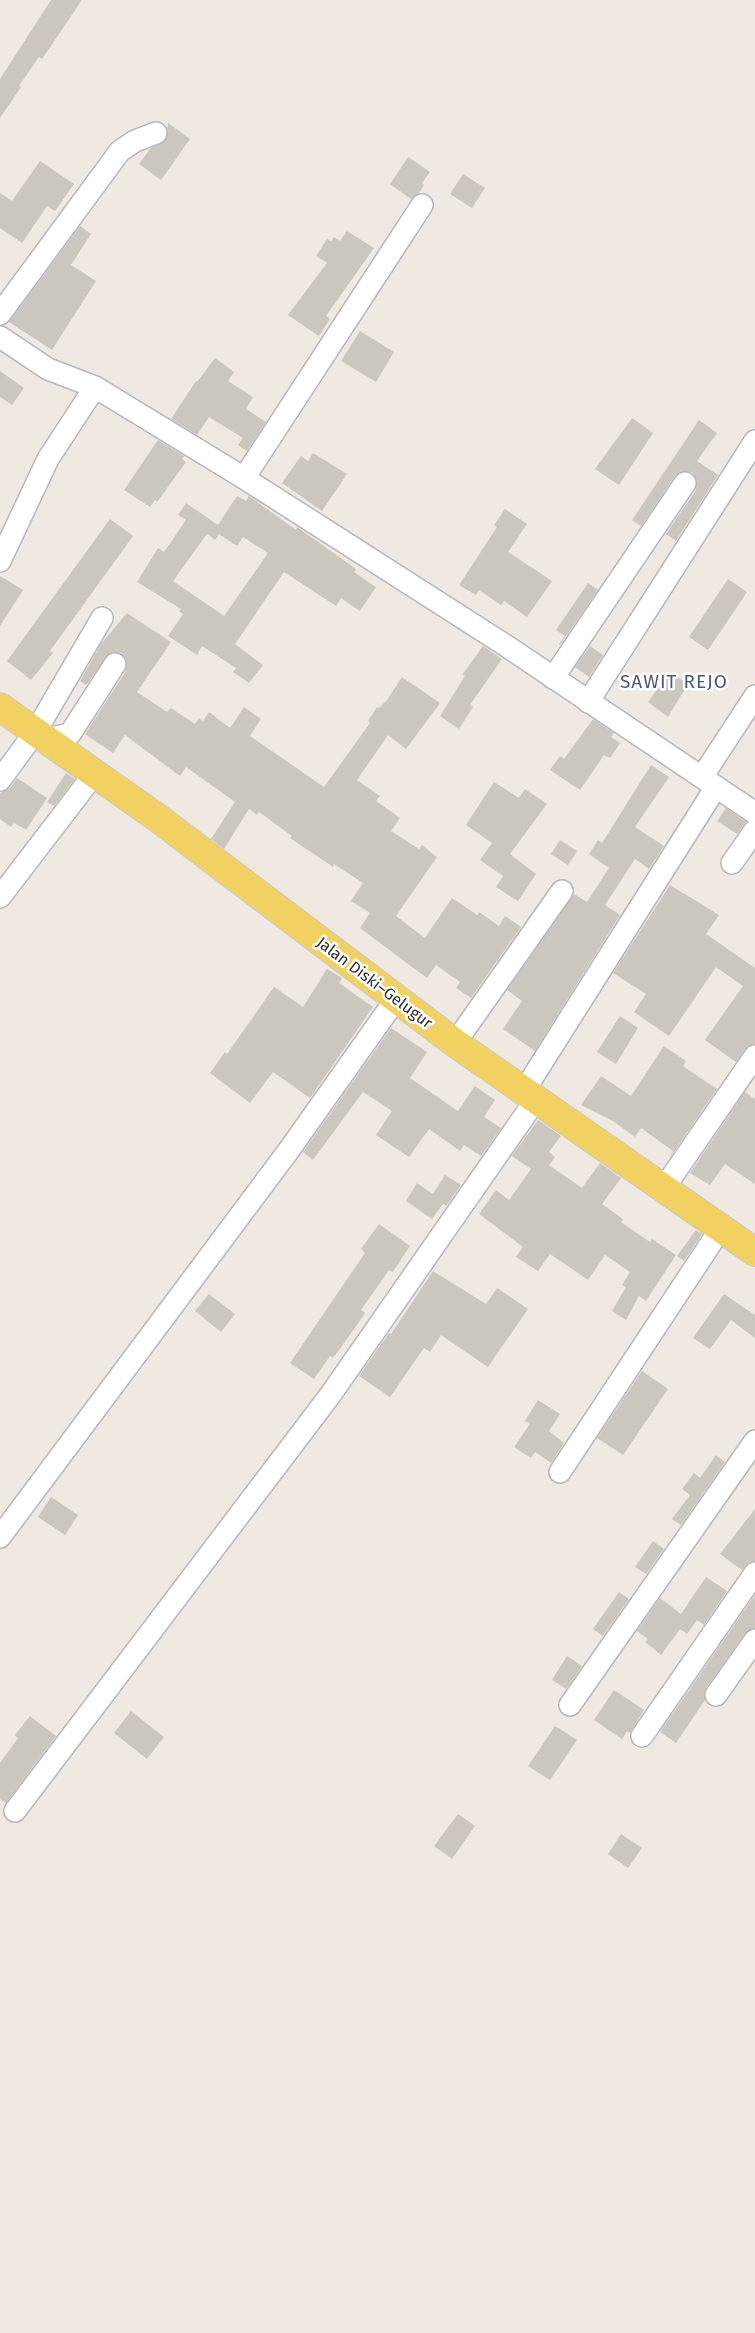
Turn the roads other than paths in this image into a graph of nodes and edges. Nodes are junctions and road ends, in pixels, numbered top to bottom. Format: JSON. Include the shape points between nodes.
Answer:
{"nodes":[{"id":1,"x":156,"y":133,"type":"dead end"},
{"id":2,"x":422,"y":205,"type":"dead end"},
{"id":3,"x":0,"y":314,"type":"edge"},
{"id":4,"x":0,"y":337,"type":"edge"},
{"id":5,"x":95,"y":387,"type":"junction"},
{"id":6,"x":755,"y":441,"type":"edge"},
{"id":7,"x":244,"y":478,"type":"junction"},
{"id":8,"x":685,"y":483,"type":"dead end"},
{"id":9,"x":0,"y":561,"type":"edge"},
{"id":10,"x":102,"y":618,"type":"dead end"},
{"id":11,"x":115,"y":664,"type":"dead end"},
{"id":12,"x":552,"y":678,"type":"junction"},
{"id":13,"x":755,"y":696,"type":"edge"},
{"id":14,"x":588,"y":702,"type":"junction"},
{"id":15,"x":0,"y":707,"type":"edge"},
{"id":16,"x":41,"y":735,"type":"junction"},
{"id":17,"x":95,"y":773,"type":"junction"},
{"id":18,"x":0,"y":780,"type":"edge"},
{"id":19,"x":709,"y":782,"type":"junction"},
{"id":20,"x":755,"y":813,"type":"edge"},
{"id":21,"x":755,"y":830,"type":"edge"},
{"id":22,"x":732,"y":863,"type":"dead end"},
{"id":23,"x":562,"y":891,"type":"dead end"},
{"id":24,"x":0,"y":897,"type":"edge"},
{"id":25,"x":396,"y":999,"type":"junction"},
{"id":26,"x":455,"y":1043,"type":"junction"},
{"id":27,"x":755,"y":1056,"type":"edge"},
{"id":28,"x":530,"y":1095,"type":"junction"},
{"id":29,"x":664,"y":1188,"type":"junction"},
{"id":30,"x":721,"y":1228,"type":"junction"},
{"id":31,"x":755,"y":1252,"type":"edge"},
{"id":32,"x":755,"y":1441,"type":"edge"},
{"id":33,"x":560,"y":1472,"type":"dead end"},
{"id":34,"x":0,"y":1537,"type":"edge"},
{"id":35,"x":755,"y":1573,"type":"edge"},
{"id":36,"x":755,"y":1640,"type":"edge"},
{"id":37,"x":716,"y":1695,"type":"dead end"},
{"id":38,"x":570,"y":1705,"type":"dead end"},
{"id":39,"x":642,"y":1736,"type":"dead end"},
{"id":40,"x":15,"y":1811,"type":"dead end"}],
"edges":[{"from":1,"to":3,"type":"street","via":[[120,151]]},
{"from":2,"to":7,"type":"street"},
{"from":4,"to":5,"type":"street","via":[[48,369]]},
{"from":5,"to":7,"type":"street"},
{"from":5,"to":9,"type":"street","via":[[48,459]]},
{"from":6,"to":14,"type":"street"},
{"from":7,"to":12,"type":"street","via":[[506,645]]},
{"from":8,"to":12,"type":"street"},
{"from":10,"to":16,"type":"street"},
{"from":11,"to":16,"type":"street","via":[[70,734]]},
{"from":12,"to":14,"type":"street"},
{"from":13,"to":19,"type":"street"},
{"from":14,"to":19,"type":"street"},
{"from":15,"to":16,"type":"main road","name":"Jalan Diski–Gelugur"},
{"from":16,"to":17,"type":"main road","name":"Jalan Diski–Gelugur"},
{"from":16,"to":18,"type":"street"},
{"from":17,"to":24,"type":"street"},
{"from":17,"to":25,"type":"main road","name":"Jalan Diski–Gelugur"},
{"from":19,"to":20,"type":"street"},
{"from":19,"to":28,"type":"street"},
{"from":21,"to":22,"type":"street"},
{"from":23,"to":26,"type":"street"},
{"from":25,"to":26,"type":"main road","name":"Jalan Diski–Gelugur"},
{"from":25,"to":34,"type":"street","via":[[289,1150]]},
{"from":26,"to":28,"type":"main road","name":"Jalan Diski–Gelugur"},
{"from":27,"to":29,"type":"street"},
{"from":28,"to":29,"type":"main road","name":"Jalan Diski–Gelugur"},
{"from":28,"to":40,"type":"street","via":[[330,1394]]},
{"from":29,"to":30,"type":"main road","name":"Jalan Diski–Gelugur"},
{"from":30,"to":31,"type":"main road","name":"Jalan Diski–Gelugur"},
{"from":30,"to":33,"type":"street"},
{"from":32,"to":38,"type":"street"},
{"from":35,"to":39,"type":"street"},
{"from":36,"to":37,"type":"street"}]}
